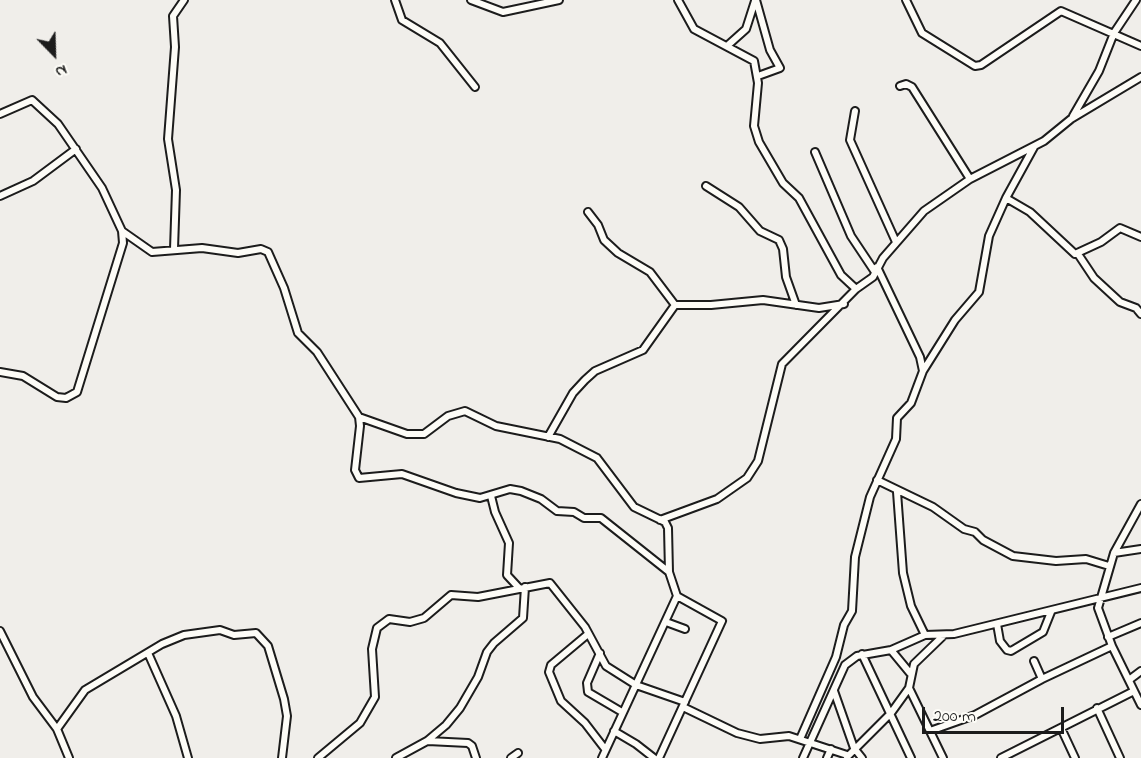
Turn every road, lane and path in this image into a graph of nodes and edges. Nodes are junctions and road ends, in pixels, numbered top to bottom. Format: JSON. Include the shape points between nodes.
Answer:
{"nodes":[{"id":1,"x":184,"y":0,"type":"edge"},
{"id":2,"x":395,"y":0,"type":"edge"},
{"id":3,"x":471,"y":0,"type":"edge"},
{"id":4,"x":559,"y":0,"type":"edge"},
{"id":5,"x":678,"y":0,"type":"edge"},
{"id":6,"x":756,"y":0,"type":"edge"},
{"id":7,"x":906,"y":0,"type":"edge"},
{"id":8,"x":1136,"y":0,"type":"edge"},
{"id":9,"x":1114,"y":33,"type":"junction"},
{"id":10,"x":1141,"y":45,"type":"edge"},
{"id":11,"x":727,"y":46,"type":"junction"},
{"id":12,"x":758,"y":76,"type":"junction"},
{"id":13,"x":1141,"y":76,"type":"edge"},
{"id":14,"x":900,"y":86,"type":"dead end"},
{"id":15,"x":475,"y":87,"type":"dead end"},
{"id":16,"x":855,"y":111,"type":"dead end"},
{"id":17,"x":0,"y":114,"type":"edge"},
{"id":18,"x":1071,"y":119,"type":"junction"},
{"id":19,"x":1035,"y":146,"type":"junction"},
{"id":20,"x":76,"y":149,"type":"junction"},
{"id":21,"x":814,"y":152,"type":"dead end"},
{"id":22,"x":970,"y":179,"type":"junction"},
{"id":23,"x":706,"y":186,"type":"dead end"},
{"id":24,"x":0,"y":196,"type":"edge"},
{"id":25,"x":1006,"y":198,"type":"junction"},
{"id":26,"x":588,"y":212,"type":"dead end"},
{"id":27,"x":123,"y":231,"type":"junction"},
{"id":28,"x":1141,"y":237,"type":"edge"},
{"id":29,"x":896,"y":242,"type":"junction"},
{"id":30,"x":174,"y":249,"type":"junction"},
{"id":31,"x":1078,"y":254,"type":"junction"},
{"id":32,"x":876,"y":270,"type":"junction"},
{"id":33,"x":856,"y":289,"type":"junction"},
{"id":34,"x":845,"y":304,"type":"junction"},
{"id":35,"x":675,"y":305,"type":"junction"},
{"id":36,"x":796,"y":305,"type":"junction"},
{"id":37,"x":1141,"y":314,"type":"edge"},
{"id":38,"x":923,"y":371,"type":"junction"},
{"id":39,"x":0,"y":372,"type":"edge"},
{"id":40,"x":359,"y":417,"type":"junction"},
{"id":41,"x":548,"y":437,"type":"junction"},
{"id":42,"x":877,"y":480,"type":"junction"},
{"id":43,"x":897,"y":492,"type":"junction"},
{"id":44,"x":491,"y":496,"type":"junction"},
{"id":45,"x":1141,"y":504,"type":"edge"},
{"id":46,"x":660,"y":520,"type":"junction"},
{"id":47,"x":1141,"y":549,"type":"edge"},
{"id":48,"x":1114,"y":553,"type":"junction"},
{"id":49,"x":1109,"y":566,"type":"junction"},
{"id":50,"x":669,"y":572,"type":"junction"},
{"id":51,"x":522,"y":588,"type":"junction"},
{"id":52,"x":1141,"y":588,"type":"edge"},
{"id":53,"x":677,"y":596,"type":"junction"},
{"id":54,"x":1100,"y":598,"type":"junction"},
{"id":55,"x":1051,"y":612,"type":"junction"},
{"id":56,"x":666,"y":621,"type":"junction"},
{"id":57,"x":1141,"y":623,"type":"edge"},
{"id":58,"x":997,"y":624,"type":"junction"},
{"id":59,"x":685,"y":629,"type":"dead end"},
{"id":60,"x":0,"y":631,"type":"edge"},
{"id":61,"x":588,"y":634,"type":"junction"},
{"id":62,"x":925,"y":635,"type":"junction"},
{"id":63,"x":944,"y":635,"type":"junction"},
{"id":64,"x":1108,"y":637,"type":"junction"},
{"id":65,"x":1112,"y":646,"type":"junction"},
{"id":66,"x":891,"y":650,"type":"junction"},
{"id":67,"x":148,"y":653,"type":"junction"},
{"id":68,"x":600,"y":653,"type":"junction"},
{"id":69,"x":862,"y":654,"type":"junction"},
{"id":70,"x":1034,"y":661,"type":"dead end"},
{"id":71,"x":1141,"y":671,"type":"edge"},
{"id":72,"x":910,"y":673,"type":"junction"},
{"id":73,"x":1042,"y":679,"type":"junction"},
{"id":74,"x":1128,"y":680,"type":"junction"},
{"id":75,"x":636,"y":685,"type":"junction"},
{"id":76,"x":909,"y":688,"type":"junction"},
{"id":77,"x":834,"y":691,"type":"junction"},
{"id":78,"x":1134,"y":691,"type":"junction"},
{"id":79,"x":684,"y":704,"type":"junction"},
{"id":80,"x":1141,"y":705,"type":"edge"},
{"id":81,"x":1097,"y":708,"type":"junction"},
{"id":82,"x":622,"y":712,"type":"junction"},
{"id":83,"x":891,"y":713,"type":"junction"},
{"id":84,"x":1061,"y":728,"type":"junction"},
{"id":85,"x":57,"y":729,"type":"junction"},
{"id":86,"x":614,"y":731,"type":"junction"},
{"id":87,"x":930,"y":732,"type":"junction"},
{"id":88,"x":800,"y":739,"type":"junction"},
{"id":89,"x":427,"y":741,"type":"junction"},
{"id":90,"x":810,"y":742,"type":"junction"},
{"id":91,"x":854,"y":748,"type":"junction"},
{"id":92,"x":604,"y":749,"type":"junction"},
{"id":93,"x":831,"y":749,"type":"junction"},
{"id":94,"x":518,"y":753,"type":"dead end"},
{"id":95,"x":847,"y":757,"type":"edge"},
{"id":96,"x":69,"y":758,"type":"edge"},
{"id":97,"x":188,"y":758,"type":"edge"},
{"id":98,"x":282,"y":758,"type":"edge"},
{"id":99,"x":318,"y":758,"type":"edge"},
{"id":100,"x":396,"y":758,"type":"edge"},
{"id":101,"x":476,"y":758,"type":"edge"},
{"id":102,"x":511,"y":758,"type":"edge"},
{"id":103,"x":602,"y":758,"type":"edge"},
{"id":104,"x":654,"y":758,"type":"edge"},
{"id":105,"x":659,"y":758,"type":"edge"},
{"id":106,"x":803,"y":758,"type":"edge"},
{"id":107,"x":826,"y":758,"type":"edge"},
{"id":108,"x":862,"y":758,"type":"edge"},
{"id":109,"x":911,"y":758,"type":"edge"},
{"id":110,"x":943,"y":758,"type":"edge"},
{"id":111,"x":1001,"y":758,"type":"edge"},
{"id":112,"x":1075,"y":758,"type":"edge"},
{"id":113,"x":1119,"y":758,"type":"edge"}],
"edges":[{"from":1,"to":30,"type":"street","via":[[173,16],[175,47],[168,139],[176,190]]},
{"from":2,"to":15,"type":"street","via":[[402,20],[440,42]]},
{"from":3,"to":4,"type":"street","via":[[503,12]]},
{"from":5,"to":11,"type":"street","via":[[692,28]]},
{"from":6,"to":11,"type":"street","via":[[746,29]]},
{"from":6,"to":12,"type":"street","via":[[768,45],[780,68]]},
{"from":7,"to":9,"type":"street","via":[[922,33],[975,66],[1058,12]]},
{"from":8,"to":9,"type":"street"},
{"from":9,"to":10,"type":"street"},
{"from":9,"to":18,"type":"street","via":[[1099,71]]},
{"from":11,"to":12,"type":"street","via":[[752,58]]},
{"from":12,"to":33,"type":"street","via":[[754,117],[759,142],[783,183],[799,198],[841,275]]},
{"from":13,"to":18,"type":"street"},
{"from":14,"to":22,"type":"street","via":[[912,87]]},
{"from":16,"to":29,"type":"street","via":[[850,140]]},
{"from":17,"to":20,"type":"street","via":[[35,102]]},
{"from":18,"to":19,"type":"street"},
{"from":19,"to":22,"type":"street"},
{"from":19,"to":25,"type":"street"},
{"from":20,"to":24,"type":"street","via":[[33,181]]},
{"from":20,"to":27,"type":"street","via":[[102,188]]},
{"from":21,"to":32,"type":"street","via":[[851,236]]},
{"from":22,"to":29,"type":"street","via":[[924,211]]},
{"from":23,"to":36,"type":"street","via":[[739,207],[760,231],[779,240]]},
{"from":25,"to":31,"type":"street","via":[[1030,212],[1066,249]]},
{"from":25,"to":38,"type":"street","via":[[989,237],[979,292],[955,320]]},
{"from":26,"to":35,"type":"street","via":[[604,240],[650,272]]},
{"from":27,"to":30,"type":"street","via":[[152,252]]},
{"from":27,"to":39,"type":"street","via":[[118,265],[77,392],[57,398],[23,376]]},
{"from":28,"to":31,"type":"street","via":[[1118,228]]},
{"from":29,"to":32,"type":"street"},
{"from":30,"to":40,"type":"street","via":[[268,252],[298,333],[317,352]]},
{"from":31,"to":37,"type":"street","via":[[1094,278],[1120,302]]},
{"from":32,"to":33,"type":"street"},
{"from":32,"to":38,"type":"street","via":[[920,357]]},
{"from":33,"to":34,"type":"street"},
{"from":34,"to":36,"type":"street","via":[[819,308]]},
{"from":34,"to":46,"type":"street","via":[[782,364],[758,461],[747,478],[717,499]]},
{"from":35,"to":36,"type":"street","via":[[763,300]]},
{"from":35,"to":41,"type":"street","via":[[643,350],[595,371],[585,380]]},
{"from":38,"to":42,"type":"street","via":[[910,404],[897,418],[896,439]]},
{"from":40,"to":41,"type":"street","via":[[407,434],[424,434],[448,416],[465,411],[496,426]]},
{"from":40,"to":44,"type":"street","via":[[355,470],[359,478],[402,474],[456,493]]},
{"from":41,"to":46,"type":"street","via":[[597,458],[633,507]]},
{"from":42,"to":43,"type":"street"},
{"from":42,"to":88,"type":"street","via":[[855,557],[852,611]]},
{"from":43,"to":49,"type":"street","via":[[933,507],[1013,556],[1056,561],[1086,559]]},
{"from":43,"to":62,"type":"street","via":[[903,573],[911,606]]},
{"from":44,"to":50,"type":"street","via":[[515,489],[537,496],[557,511],[601,518]]},
{"from":44,"to":51,"type":"street","via":[[509,543],[507,575]]},
{"from":45,"to":48,"type":"street"},
{"from":46,"to":50,"type":"street","via":[[669,528]]},
{"from":47,"to":48,"type":"street"},
{"from":48,"to":49,"type":"street"},
{"from":49,"to":54,"type":"street"},
{"from":50,"to":53,"type":"street"},
{"from":51,"to":61,"type":"street","via":[[552,585]]},
{"from":51,"to":89,"type":"street","via":[[523,618],[494,643],[459,708]]},
{"from":51,"to":99,"type":"street","via":[[478,597],[451,595],[428,616],[416,621],[393,619],[381,623],[372,641],[375,696],[360,723]]},
{"from":52,"to":54,"type":"street"},
{"from":53,"to":56,"type":"street"},
{"from":53,"to":79,"type":"street","via":[[722,621]]},
{"from":54,"to":55,"type":"street"},
{"from":54,"to":64,"type":"street","via":[[1099,613]]},
{"from":55,"to":58,"type":"street"},
{"from":55,"to":58,"type":"street","via":[[1043,632],[1013,651],[1006,650],[1000,641]]},
{"from":56,"to":59,"type":"street"},
{"from":56,"to":75,"type":"street"},
{"from":57,"to":64,"type":"street"},
{"from":58,"to":63,"type":"street"},
{"from":60,"to":85,"type":"street","via":[[33,697]]},
{"from":61,"to":68,"type":"street"},
{"from":61,"to":92,"type":"street","via":[[549,672],[561,701],[578,715]]},
{"from":62,"to":63,"type":"street"},
{"from":62,"to":66,"type":"street"},
{"from":63,"to":72,"type":"street","via":[[914,664]]},
{"from":64,"to":65,"type":"street"},
{"from":65,"to":73,"type":"street"},
{"from":65,"to":74,"type":"street"},
{"from":66,"to":69,"type":"street"},
{"from":66,"to":72,"type":"street"},
{"from":67,"to":85,"type":"street","via":[[85,690]]},
{"from":67,"to":97,"type":"street","via":[[176,717]]},
{"from":67,"to":98,"type":"street","via":[[174,638],[202,632],[220,630],[261,636],[272,657],[284,699]]},
{"from":68,"to":75,"type":"street","via":[[606,666]]},
{"from":68,"to":82,"type":"street","via":[[587,683],[588,692]]},
{"from":69,"to":77,"type":"street","via":[[846,665]]},
{"from":69,"to":83,"type":"street"},
{"from":70,"to":73,"type":"street"},
{"from":71,"to":74,"type":"street"},
{"from":72,"to":76,"type":"street"},
{"from":73,"to":87,"type":"street","via":[[975,716]]},
{"from":74,"to":78,"type":"street"},
{"from":75,"to":79,"type":"street"},
{"from":75,"to":82,"type":"street"},
{"from":76,"to":83,"type":"street"},
{"from":76,"to":87,"type":"street"},
{"from":77,"to":90,"type":"street"},
{"from":77,"to":91,"type":"street"},
{"from":78,"to":80,"type":"street"},
{"from":78,"to":81,"type":"street"},
{"from":79,"to":88,"type":"street","via":[[748,737]]},
{"from":79,"to":105,"type":"street"},
{"from":81,"to":84,"type":"street"},
{"from":81,"to":113,"type":"street"},
{"from":82,"to":86,"type":"street"},
{"from":83,"to":91,"type":"street"},
{"from":83,"to":109,"type":"street"},
{"from":84,"to":111,"type":"street"},
{"from":84,"to":112,"type":"street"},
{"from":85,"to":96,"type":"street"},
{"from":86,"to":92,"type":"street"},
{"from":86,"to":104,"type":"street"},
{"from":87,"to":110,"type":"street"},
{"from":88,"to":90,"type":"street"},
{"from":89,"to":100,"type":"street"},
{"from":89,"to":101,"type":"street","via":[[468,743]]},
{"from":90,"to":93,"type":"street"},
{"from":90,"to":106,"type":"street"},
{"from":91,"to":95,"type":"street"},
{"from":91,"to":108,"type":"street"},
{"from":92,"to":103,"type":"street"},
{"from":93,"to":95,"type":"street"},
{"from":93,"to":107,"type":"street"},
{"from":94,"to":102,"type":"street"}]}
